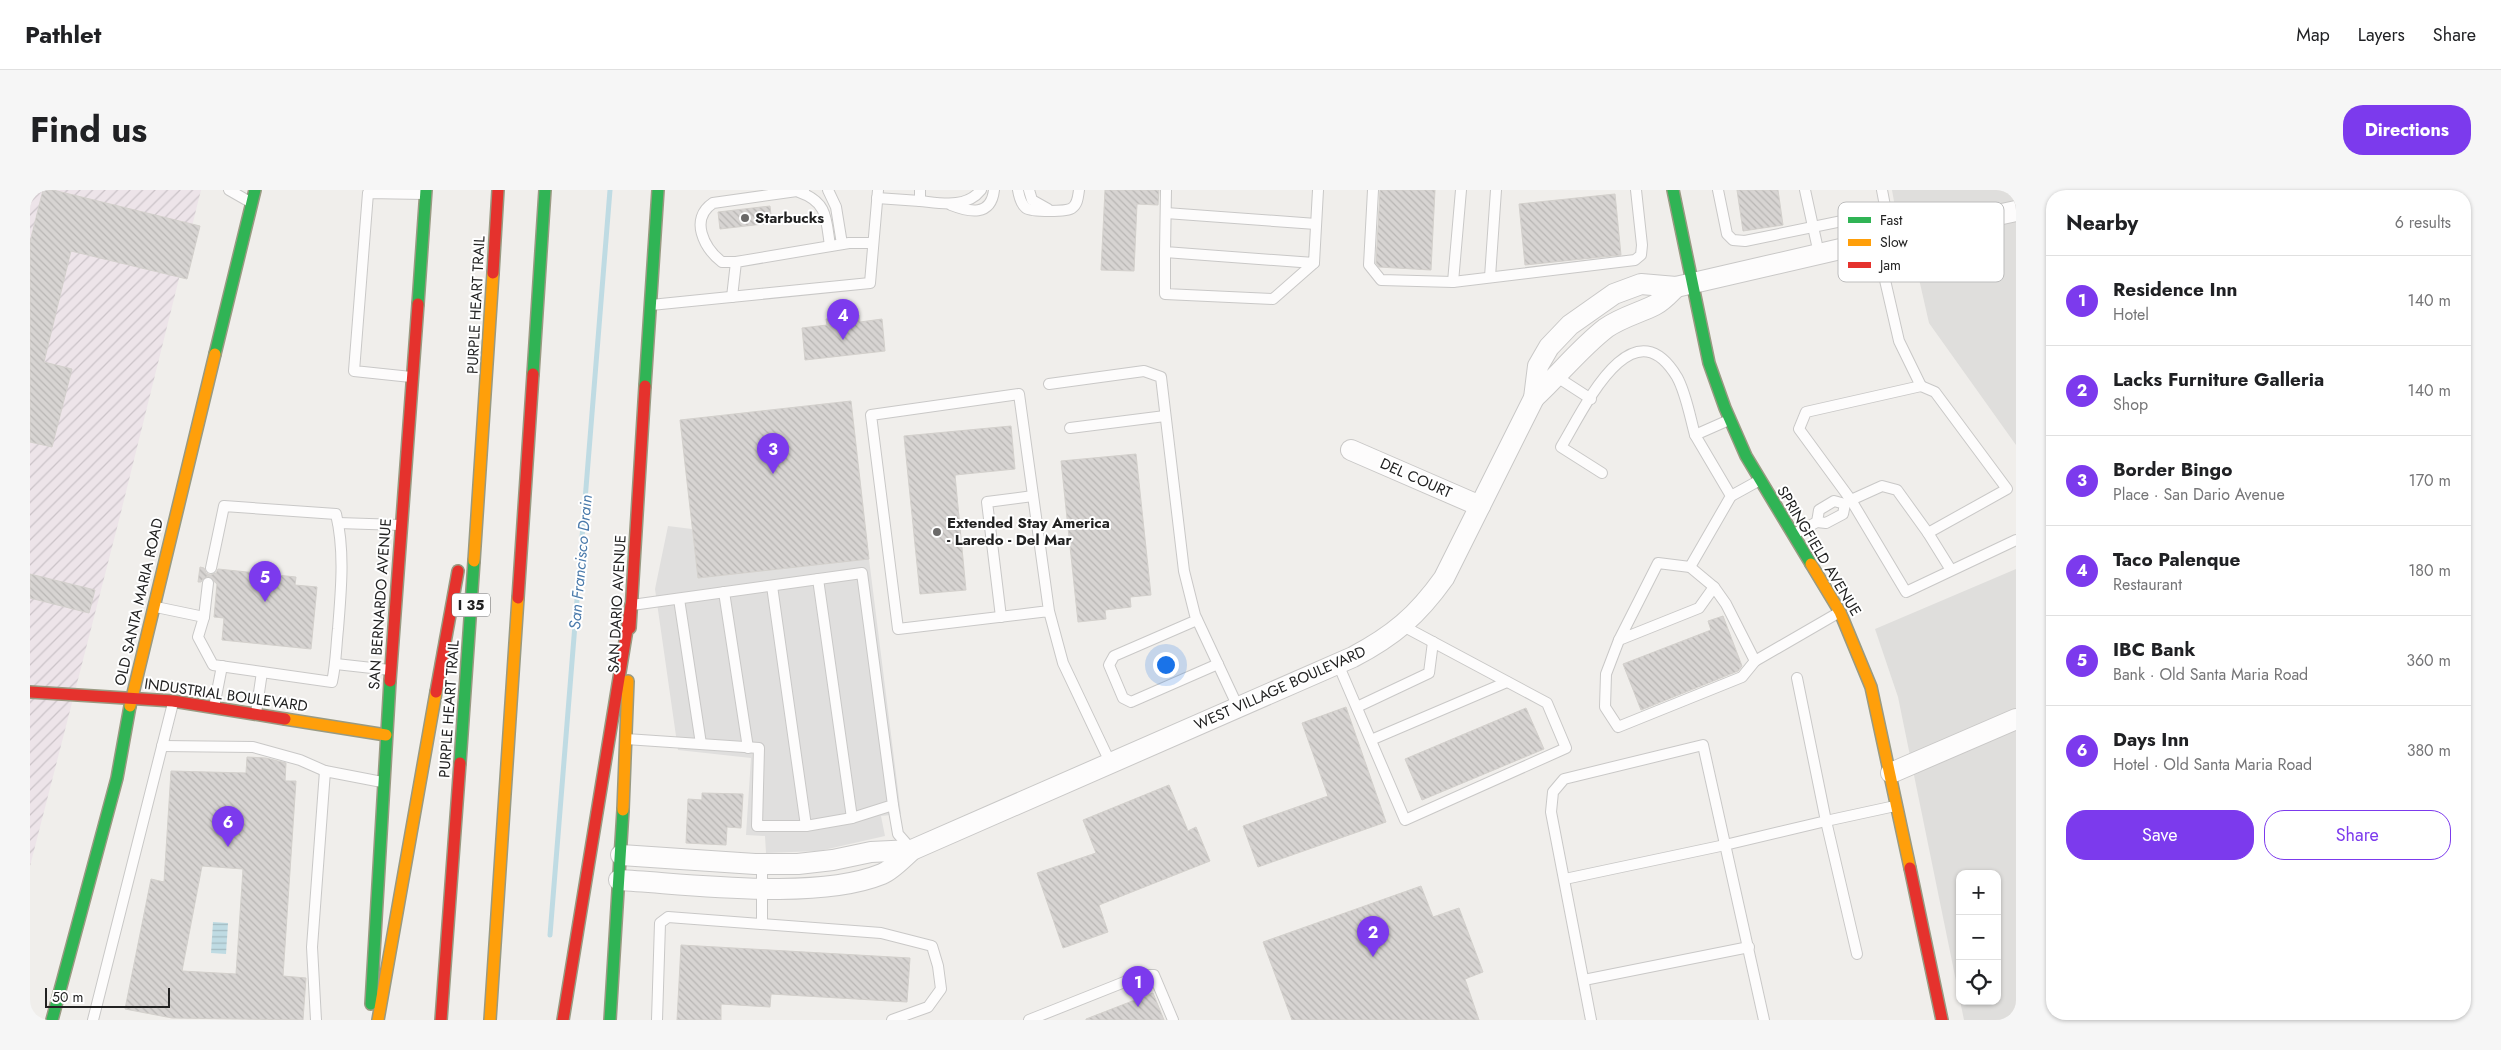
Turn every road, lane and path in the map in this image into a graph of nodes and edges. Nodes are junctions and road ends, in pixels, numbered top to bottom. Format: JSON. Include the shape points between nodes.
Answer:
{"nodes":[{"id":1,"x":229,"y":190,"type":"edge"},
{"id":2,"x":255,"y":190,"type":"edge"},
{"id":3,"x":498,"y":190,"type":"edge"},
{"id":4,"x":545,"y":190,"type":"edge"},
{"id":5,"x":658,"y":190,"type":"edge"},
{"id":6,"x":828,"y":190,"type":"edge"},
{"id":7,"x":920,"y":190,"type":"edge"},
{"id":8,"x":981,"y":190,"type":"edge"},
{"id":9,"x":994,"y":190,"type":"edge"},
{"id":10,"x":1018,"y":190,"type":"edge"},
{"id":11,"x":1029,"y":190,"type":"edge"},
{"id":12,"x":1078,"y":190,"type":"edge"},
{"id":13,"x":1166,"y":190,"type":"edge"},
{"id":14,"x":1318,"y":190,"type":"edge"},
{"id":15,"x":1373,"y":190,"type":"edge"},
{"id":16,"x":1461,"y":190,"type":"edge"},
{"id":17,"x":1496,"y":190,"type":"edge"},
{"id":18,"x":1636,"y":190,"type":"edge"},
{"id":19,"x":1673,"y":190,"type":"edge"},
{"id":20,"x":1718,"y":190,"type":"edge"},
{"id":21,"x":1805,"y":190,"type":"edge"},
{"id":22,"x":801,"y":191,"type":"edge"},
{"id":23,"x":426,"y":192,"type":"edge"},
{"id":24,"x":877,"y":194,"type":"edge"},
{"id":25,"x":920,"y":201,"type":"junction"},
{"id":26,"x":252,"y":203,"type":"junction"},
{"id":27,"x":951,"y":205,"type":"junction"},
{"id":28,"x":1052,"y":211,"type":"junction"},
{"id":29,"x":1166,"y":213,"type":"junction"},
{"id":30,"x":1838,"y":222,"type":"edge"},
{"id":31,"x":1316,"y":224,"type":"junction"},
{"id":32,"x":1813,"y":227,"type":"junction"},
{"id":33,"x":873,"y":243,"type":"junction"},
{"id":34,"x":842,"y":244,"type":"junction"},
{"id":35,"x":830,"y":246,"type":"junction"},
{"id":36,"x":1838,"y":250,"type":"edge"},
{"id":37,"x":1166,"y":252,"type":"junction"},
{"id":38,"x":1819,"y":254,"type":"junction"},
{"id":39,"x":736,"y":262,"type":"junction"},
{"id":40,"x":1314,"y":263,"type":"junction"},
{"id":41,"x":1490,"y":277,"type":"junction"},
{"id":42,"x":1453,"y":282,"type":"junction"},
{"id":43,"x":1890,"y":282,"type":"edge"},
{"id":44,"x":1684,"y":286,"type":"junction"},
{"id":45,"x":732,"y":297,"type":"junction"},
{"id":46,"x":650,"y":305,"type":"junction"},
{"id":47,"x":412,"y":377,"type":"junction"},
{"id":48,"x":1557,"y":377,"type":"junction"},
{"id":49,"x":1048,"y":384,"type":"dead end"},
{"id":50,"x":1921,"y":386,"type":"junction"},
{"id":51,"x":1534,"y":398,"type":"junction"},
{"id":52,"x":1591,"y":399,"type":"junction"},
{"id":53,"x":1166,"y":416,"type":"junction"},
{"id":54,"x":1730,"y":420,"type":"junction"},
{"id":55,"x":484,"y":426,"type":"junction"},
{"id":56,"x":1070,"y":428,"type":"dead end"},
{"id":57,"x":1695,"y":435,"type":"junction"},
{"id":58,"x":1351,"y":450,"type":"dead end"},
{"id":59,"x":1602,"y":473,"type":"dead end"},
{"id":60,"x":1760,"y":480,"type":"junction"},
{"id":61,"x":1033,"y":496,"type":"junction"},
{"id":62,"x":1731,"y":496,"type":"junction"},
{"id":63,"x":1848,"y":502,"type":"junction"},
{"id":64,"x":1480,"y":506,"type":"junction"},
{"id":65,"x":1816,"y":522,"type":"junction"},
{"id":66,"x":338,"y":523,"type":"junction"},
{"id":67,"x":401,"y":525,"type":"junction"},
{"id":68,"x":1928,"y":533,"type":"junction"},
{"id":69,"x":1794,"y":535,"type":"junction"},
{"id":70,"x":2016,"y":540,"type":"edge"},
{"id":71,"x":463,"y":543,"type":"dead end"},
{"id":72,"x":459,"y":563,"type":"dead end"},
{"id":73,"x":1690,"y":567,"type":"junction"},
{"id":74,"x":211,"y":568,"type":"dead end"},
{"id":75,"x":1951,"y":570,"type":"junction"},
{"id":76,"x":818,"y":579,"type":"junction"},
{"id":77,"x":208,"y":583,"type":"dead end"},
{"id":78,"x":772,"y":586,"type":"junction"},
{"id":79,"x":1714,"y":587,"type":"junction"},
{"id":80,"x":724,"y":592,"type":"junction"},
{"id":81,"x":679,"y":598,"type":"junction"},
{"id":82,"x":631,"y":606,"type":"junction"},
{"id":83,"x":153,"y":607,"type":"junction"},
{"id":84,"x":1048,"y":611,"type":"junction"},
{"id":85,"x":1840,"y":612,"type":"junction"},
{"id":86,"x":204,"y":617,"type":"junction"},
{"id":87,"x":1001,"y":617,"type":"junction"},
{"id":88,"x":1197,"y":620,"type":"junction"},
{"id":89,"x":1403,"y":626,"type":"junction"},
{"id":90,"x":1619,"y":640,"type":"junction"},
{"id":91,"x":1433,"y":642,"type":"junction"},
{"id":92,"x":1755,"y":661,"type":"junction"},
{"id":93,"x":336,"y":664,"type":"junction"},
{"id":94,"x":1218,"y":664,"type":"junction"},
{"id":95,"x":1338,"y":664,"type":"junction"},
{"id":96,"x":222,"y":666,"type":"junction"},
{"id":97,"x":391,"y":670,"type":"junction"},
{"id":98,"x":262,"y":672,"type":"junction"},
{"id":99,"x":1798,"y":678,"type":"dead end"},
{"id":100,"x":1507,"y":682,"type":"junction"},
{"id":101,"x":30,"y":692,"type":"edge"},
{"id":102,"x":132,"y":697,"type":"junction"},
{"id":103,"x":174,"y":701,"type":"junction"},
{"id":104,"x":1238,"y":707,"type":"junction"},
{"id":105,"x":1357,"y":707,"type":"junction"},
{"id":106,"x":214,"y":708,"type":"junction"},
{"id":107,"x":256,"y":714,"type":"junction"},
{"id":108,"x":2016,"y":719,"type":"edge"},
{"id":109,"x":386,"y":735,"type":"junction"},
{"id":110,"x":626,"y":739,"type":"junction"},
{"id":111,"x":1371,"y":740,"type":"junction"},
{"id":112,"x":701,"y":744,"type":"junction"},
{"id":113,"x":162,"y":746,"type":"junction"},
{"id":114,"x":748,"y":748,"type":"junction"},
{"id":115,"x":1110,"y":762,"type":"junction"},
{"id":116,"x":325,"y":771,"type":"junction"},
{"id":117,"x":1891,"y":772,"type":"junction"},
{"id":118,"x":383,"y":782,"type":"junction"},
{"id":119,"x":893,"y":805,"type":"junction"},
{"id":120,"x":1898,"y":806,"type":"junction"},
{"id":121,"x":852,"y":818,"type":"junction"},
{"id":122,"x":1826,"y":821,"type":"junction"},
{"id":123,"x":806,"y":826,"type":"junction"},
{"id":124,"x":1725,"y":845,"type":"junction"},
{"id":125,"x":912,"y":850,"type":"junction"},
{"id":126,"x":621,"y":854,"type":"junction"},
{"id":127,"x":762,"y":864,"type":"junction"},
{"id":128,"x":1565,"y":879,"type":"junction"},
{"id":129,"x":619,"y":880,"type":"junction"},
{"id":130,"x":761,"y":888,"type":"junction"},
{"id":131,"x":762,"y":924,"type":"junction"},
{"id":132,"x":1749,"y":947,"type":"junction"},
{"id":133,"x":1857,"y":954,"type":"dead end"},
{"id":134,"x":1584,"y":980,"type":"junction"},
{"id":135,"x":52,"y":1020,"type":"edge"},
{"id":136,"x":93,"y":1020,"type":"edge"},
{"id":137,"x":316,"y":1020,"type":"edge"},
{"id":138,"x":371,"y":1020,"type":"edge"},
{"id":139,"x":378,"y":1020,"type":"edge"},
{"id":140,"x":442,"y":1020,"type":"edge"},
{"id":141,"x":490,"y":1020,"type":"edge"},
{"id":142,"x":563,"y":1020,"type":"edge"},
{"id":143,"x":610,"y":1020,"type":"edge"},
{"id":144,"x":657,"y":1020,"type":"edge"},
{"id":145,"x":892,"y":1020,"type":"edge"},
{"id":146,"x":1029,"y":1020,"type":"edge"},
{"id":147,"x":1173,"y":1020,"type":"edge"},
{"id":148,"x":1591,"y":1020,"type":"edge"},
{"id":149,"x":1764,"y":1020,"type":"edge"},
{"id":150,"x":1942,"y":1020,"type":"edge"}],
"edges":[{"from":1,"to":26,"type":"lane"},
{"from":2,"to":26,"type":"main road","name":"OLD SANTA MARIA ROAD"},
{"from":3,"to":55,"type":"main road","name":"PURPLE HEART TRAIL","number":"I 35"},
{"from":4,"to":141,"type":"main road"},
{"from":5,"to":46,"type":"main road","name":"SAN DARIO AVENUE"},
{"from":6,"to":34,"type":"lane","via":[[836,207]]},
{"from":7,"to":25,"type":"lane"},
{"from":8,"to":27,"type":"lane","via":[[968,200]]},
{"from":9,"to":27,"type":"lane","via":[[986,207],[975,211]]},
{"from":10,"to":28,"type":"lane","via":[[1026,208]]},
{"from":11,"to":28,"type":"lane","via":[[1032,200]]},
{"from":12,"to":28,"type":"lane","via":[[1073,208]]},
{"from":13,"to":29,"type":"lane"},
{"from":14,"to":31,"type":"lane"},
{"from":15,"to":42,"type":"lane","via":[[1369,265],[1381,280]]},
{"from":16,"to":42,"type":"lane"},
{"from":17,"to":41,"type":"lane"},
{"from":18,"to":41,"type":"lane","via":[[1642,245],[1641,255],[1635,260]]},
{"from":19,"to":44,"type":"main road","name":"SPRINGFIELD AVENUE"},
{"from":20,"to":32,"type":"lane","via":[[1727,234],[1733,240],[1745,241]]},
{"from":21,"to":32,"type":"lane"},
{"from":22,"to":35,"type":"lane","via":[[824,211]]},
{"from":22,"to":39,"type":"lane","via":[[713,203],[707,207],[700,222],[705,244],[722,262]]},
{"from":23,"to":47,"type":"main road","name":"SAN BERNARDO AVENUE"},
{"from":23,"to":47,"type":"lane","via":[[368,193],[354,371]]},
{"from":24,"to":25,"type":"lane"},
{"from":24,"to":33,"type":"lane"},
{"from":25,"to":27,"type":"lane"},
{"from":26,"to":83,"type":"main road","name":"OLD SANTA MARIA ROAD"},
{"from":29,"to":31,"type":"lane"},
{"from":29,"to":37,"type":"lane"},
{"from":30,"to":32,"type":"lane"},
{"from":31,"to":40,"type":"lane"},
{"from":32,"to":38,"type":"lane"},
{"from":33,"to":34,"type":"lane"},
{"from":33,"to":45,"type":"lane","via":[[870,283]]},
{"from":34,"to":35,"type":"lane"},
{"from":35,"to":39,"type":"lane"},
{"from":36,"to":38,"type":"street","name":"WEST VILLAGE BOULEVARD"},
{"from":37,"to":40,"type":"lane"},
{"from":37,"to":40,"type":"lane","via":[[1165,294],[1273,299]]},
{"from":38,"to":44,"type":"street","name":"WEST VILLAGE BOULEVARD"},
{"from":39,"to":45,"type":"lane"},
{"from":41,"to":42,"type":"lane"},
{"from":43,"to":50,"type":"lane","via":[[1899,341]]},
{"from":44,"to":48,"type":"street","name":"WEST VILLAGE BOULEVARD","via":[[1656,304],[1623,318],[1587,343]]},
{"from":44,"to":51,"type":"street","name":"WEST VILLAGE BOULEVARD","via":[[1641,284],[1614,294],[1570,325],[1549,347],[1538,366]]},
{"from":44,"to":54,"type":"main road","name":"SPRINGFIELD AVENUE"},
{"from":45,"to":46,"type":"lane"},
{"from":46,"to":82,"type":"main road","name":"SAN DARIO AVENUE"},
{"from":47,"to":67,"type":"main road","name":"SAN BERNARDO AVENUE"},
{"from":48,"to":51,"type":"street","name":"WEST VILLAGE BOULEVARD"},
{"from":48,"to":52,"type":"lane"},
{"from":49,"to":53,"type":"lane","via":[[1144,371],[1161,377]]},
{"from":50,"to":63,"type":"lane","via":[[1806,412],[1799,429]]},
{"from":50,"to":68,"type":"lane","via":[[1936,392],[2007,489]]},
{"from":51,"to":64,"type":"street","name":"WEST VILLAGE BOULEVARD"},
{"from":52,"to":57,"type":"lane","via":[[1611,367],[1630,353],[1645,350],[1662,358],[1677,378]]},
{"from":52,"to":59,"type":"lane","via":[[1561,447]]},
{"from":53,"to":56,"type":"lane"},
{"from":53,"to":88,"type":"lane","via":[[1184,571]]},
{"from":54,"to":57,"type":"lane"},
{"from":54,"to":60,"type":"main road","name":"SPRINGFIELD AVENUE"},
{"from":55,"to":71,"type":"main road"},
{"from":55,"to":140,"type":"main road","name":"PURPLE HEART TRAIL","number":"I 35"},
{"from":57,"to":62,"type":"lane"},
{"from":58,"to":64,"type":"street","name":"DEL COURT"},
{"from":60,"to":62,"type":"lane"},
{"from":60,"to":69,"type":"main road","name":"SPRINGFIELD AVENUE"},
{"from":61,"to":84,"type":"lane"},
{"from":61,"to":87,"type":"lane","via":[[987,502]]},
{"from":61,"to":87,"type":"lane","via":[[1019,394],[871,415],[898,629]]},
{"from":62,"to":73,"type":"lane"},
{"from":63,"to":65,"type":"lane","via":[[1843,514],[1826,523]]},
{"from":63,"to":65,"type":"lane","via":[[1834,501],[1819,510]]},
{"from":63,"to":68,"type":"lane","via":[[1882,486],[1897,490]]},
{"from":63,"to":75,"type":"lane","via":[[1906,592]]},
{"from":64,"to":89,"type":"street","name":"WEST VILLAGE BOULEVARD","via":[[1444,578],[1427,603]]},
{"from":65,"to":69,"type":"lane"},
{"from":66,"to":67,"type":"lane"},
{"from":66,"to":74,"type":"lane","via":[[336,514],[224,506]]},
{"from":66,"to":93,"type":"lane","via":[[342,584]]},
{"from":67,"to":97,"type":"main road","name":"SAN BERNARDO AVENUE"},
{"from":68,"to":75,"type":"lane"},
{"from":69,"to":85,"type":"main road","name":"SPRINGFIELD AVENUE"},
{"from":70,"to":75,"type":"lane"},
{"from":72,"to":139,"type":"main road"},
{"from":73,"to":79,"type":"lane"},
{"from":73,"to":90,"type":"lane","via":[[1658,563]]},
{"from":76,"to":78,"type":"lane"},
{"from":76,"to":119,"type":"lane","via":[[862,573]]},
{"from":76,"to":121,"type":"lane"},
{"from":77,"to":86,"type":"lane"},
{"from":78,"to":80,"type":"lane"},
{"from":78,"to":123,"type":"lane"},
{"from":79,"to":90,"type":"lane","via":[[1699,608]]},
{"from":79,"to":92,"type":"lane"},
{"from":80,"to":81,"type":"lane"},
{"from":80,"to":114,"type":"lane"},
{"from":81,"to":82,"type":"lane"},
{"from":81,"to":112,"type":"lane"},
{"from":82,"to":110,"type":"main road","name":"SAN DARIO AVENUE"},
{"from":82,"to":142,"type":"main road"},
{"from":83,"to":86,"type":"lane"},
{"from":83,"to":102,"type":"main road","name":"OLD SANTA MARIA ROAD"},
{"from":84,"to":87,"type":"lane"},
{"from":84,"to":115,"type":"lane","via":[[1063,663]]},
{"from":85,"to":92,"type":"lane"},
{"from":85,"to":117,"type":"main road","name":"SPRINGFIELD AVENUE","via":[[1871,687]]},
{"from":86,"to":96,"type":"lane","via":[[198,637],[213,665]]},
{"from":88,"to":94,"type":"lane"},
{"from":88,"to":94,"type":"lane","via":[[1114,656],[1109,665],[1123,698],[1131,702]]},
{"from":89,"to":91,"type":"lane"},
{"from":89,"to":95,"type":"street","name":"WEST VILLAGE BOULEVARD","via":[[1384,641]]},
{"from":90,"to":92,"type":"lane","via":[[1606,674],[1605,707],[1618,727],[1742,677]]},
{"from":91,"to":100,"type":"lane"},
{"from":91,"to":105,"type":"lane","via":[[1429,673]]},
{"from":93,"to":97,"type":"lane"},
{"from":93,"to":98,"type":"lane","via":[[332,682]]},
{"from":94,"to":104,"type":"lane"},
{"from":95,"to":104,"type":"street","name":"WEST VILLAGE BOULEVARD"},
{"from":95,"to":105,"type":"lane"},
{"from":96,"to":98,"type":"lane"},
{"from":96,"to":106,"type":"lane"},
{"from":97,"to":109,"type":"main road","name":"SAN BERNARDO AVENUE"},
{"from":98,"to":107,"type":"lane"},
{"from":99,"to":122,"type":"lane"},
{"from":100,"to":111,"type":"lane"},
{"from":100,"to":111,"type":"lane","via":[[1547,703],[1566,748],[1405,820]]},
{"from":101,"to":102,"type":"main road","name":"INDUSTRIAL BOULEVARD"},
{"from":102,"to":103,"type":"main road","name":"INDUSTRIAL BOULEVARD"},
{"from":102,"to":135,"type":"main road","name":"OLD SANTA MARIA ROAD","via":[[116,778]]},
{"from":103,"to":106,"type":"main road","name":"INDUSTRIAL BOULEVARD"},
{"from":103,"to":113,"type":"lane"},
{"from":104,"to":115,"type":"street","name":"WEST VILLAGE BOULEVARD"},
{"from":105,"to":111,"type":"lane"},
{"from":106,"to":107,"type":"main road","name":"INDUSTRIAL BOULEVARD"},
{"from":107,"to":109,"type":"main road","name":"INDUSTRIAL BOULEVARD"},
{"from":108,"to":117,"type":"street"},
{"from":109,"to":118,"type":"main road","name":"SAN BERNARDO AVENUE"},
{"from":110,"to":112,"type":"lane"},
{"from":110,"to":126,"type":"main road","name":"SAN DARIO AVENUE"},
{"from":112,"to":114,"type":"lane"},
{"from":113,"to":116,"type":"lane","via":[[252,747],[300,760]]},
{"from":113,"to":136,"type":"lane"},
{"from":114,"to":123,"type":"lane","via":[[759,748],[757,826]]},
{"from":115,"to":125,"type":"street","name":"WEST VILLAGE BOULEVARD"},
{"from":116,"to":118,"type":"lane"},
{"from":116,"to":137,"type":"lane","via":[[312,946]]},
{"from":117,"to":120,"type":"main road","name":"SPRINGFIELD AVENUE"},
{"from":118,"to":138,"type":"main road","name":"SAN BERNARDO AVENUE"},
{"from":119,"to":121,"type":"lane"},
{"from":119,"to":125,"type":"lane","via":[[898,834]]},
{"from":120,"to":122,"type":"lane"},
{"from":120,"to":150,"type":"main road","name":"SPRINGFIELD AVENUE"},
{"from":121,"to":123,"type":"lane"},
{"from":122,"to":124,"type":"lane"},
{"from":122,"to":133,"type":"lane"},
{"from":124,"to":128,"type":"lane"},
{"from":124,"to":128,"type":"lane","via":[[1703,745],[1564,779],[1553,792],[1552,812]]},
{"from":124,"to":132,"type":"lane"},
{"from":125,"to":127,"type":"street","name":"WEST VILLAGE BOULEVARD","via":[[871,852],[798,864]]},
{"from":125,"to":130,"type":"street","name":"WEST VILLAGE BOULEVARD","via":[[883,874],[845,884]]},
{"from":126,"to":127,"type":"street","name":"WEST VILLAGE BOULEVARD"},
{"from":126,"to":129,"type":"main road","name":"SAN DARIO AVENUE"},
{"from":127,"to":130,"type":"lane"},
{"from":128,"to":134,"type":"lane"},
{"from":129,"to":130,"type":"street","name":"WEST VILLAGE BOULEVARD"},
{"from":129,"to":143,"type":"main road","name":"SAN DARIO AVENUE"},
{"from":130,"to":131,"type":"lane"},
{"from":131,"to":144,"type":"lane","via":[[668,917],[660,923]]},
{"from":131,"to":145,"type":"lane","via":[[881,933],[932,946],[940,989],[928,1008]]},
{"from":132,"to":134,"type":"lane"},
{"from":132,"to":149,"type":"lane"},
{"from":134,"to":148,"type":"lane"},
{"from":146,"to":147,"type":"lane","via":[[1142,975],[1154,976]]}]}
